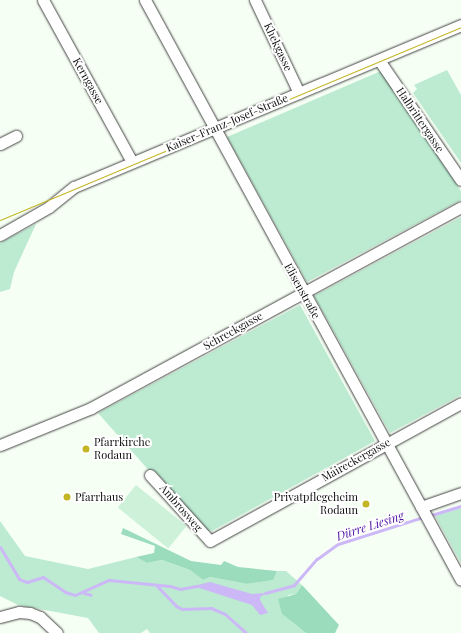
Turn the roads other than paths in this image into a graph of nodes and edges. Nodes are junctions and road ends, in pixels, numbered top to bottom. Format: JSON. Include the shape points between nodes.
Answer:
{"nodes":[{"id":1,"x":43,"y":0,"type":"edge"},
{"id":2,"x":145,"y":0,"type":"edge"},
{"id":3,"x":255,"y":0,"type":"edge"},
{"id":4,"x":461,"y":25,"type":"edge"},
{"id":5,"x":379,"y":60,"type":"junction"},
{"id":6,"x":300,"y":93,"type":"junction"},
{"id":7,"x":214,"y":128,"type":"junction"},
{"id":8,"x":16,"y":136,"type":"dead end"},
{"id":9,"x":0,"y":144,"type":"edge"},
{"id":10,"x":132,"y":162,"type":"junction"},
{"id":11,"x":461,"y":180,"type":"edge"},
{"id":12,"x":461,"y":207,"type":"edge"},
{"id":13,"x":0,"y":235,"type":"edge"},
{"id":14,"x":303,"y":292,"type":"junction"},
{"id":15,"x":461,"y":403,"type":"edge"},
{"id":16,"x":386,"y":444,"type":"junction"},
{"id":17,"x":0,"y":445,"type":"edge"},
{"id":18,"x":150,"y":475,"type":"dead end"},
{"id":19,"x":461,"y":493,"type":"edge"},
{"id":20,"x":424,"y":513,"type":"junction"},
{"id":21,"x":210,"y":541,"type":"joint"},
{"id":22,"x":461,"y":580,"type":"edge"},
{"id":23,"x":0,"y":617,"type":"edge"},
{"id":24,"x":57,"y":633,"type":"edge"}],
"edges":[{"from":1,"to":10,"type":"street","name":"Kerngasse"},
{"from":2,"to":7,"type":"street","name":"Elisenstraße"},
{"from":3,"to":6,"type":"street","name":"Khekgasse"},
{"from":4,"to":5,"type":"street","name":"Kaiser-Franz-Josef-Straße"},
{"from":5,"to":6,"type":"street","name":"Kaiser-Franz-Josef-Straße"},
{"from":5,"to":11,"type":"street","name":"Halbrittergasse"},
{"from":6,"to":7,"type":"street","name":"Kaiser-Franz-Josef-Straße"},
{"from":7,"to":10,"type":"street","name":"Kaiser-Franz-Josef-Straße"},
{"from":7,"to":14,"type":"street","name":"Elisenstraße"},
{"from":8,"to":9,"type":"street"},
{"from":10,"to":13,"type":"street","name":"Kaiser-Franz-Josef-Straße","via":[[74,187],[49,207]]},
{"from":12,"to":14,"type":"street","name":"Schreckgasse"},
{"from":14,"to":16,"type":"street","name":"Elisenstraße"},
{"from":14,"to":17,"type":"street","name":"Schreckgasse","via":[[91,408]]},
{"from":15,"to":16,"type":"street","name":"Maireckergasse"},
{"from":16,"to":20,"type":"street","name":"Elisenstraße"},
{"from":16,"to":21,"type":"street","name":"Maireckergasse"},
{"from":18,"to":21,"type":"street","name":"Ambrosweg"},
{"from":19,"to":20,"type":"street"},
{"from":20,"to":22,"type":"street","name":"Elisenstraße"},
{"from":23,"to":24,"type":"street","via":[[19,612],[30,613],[40,617]]}]}
